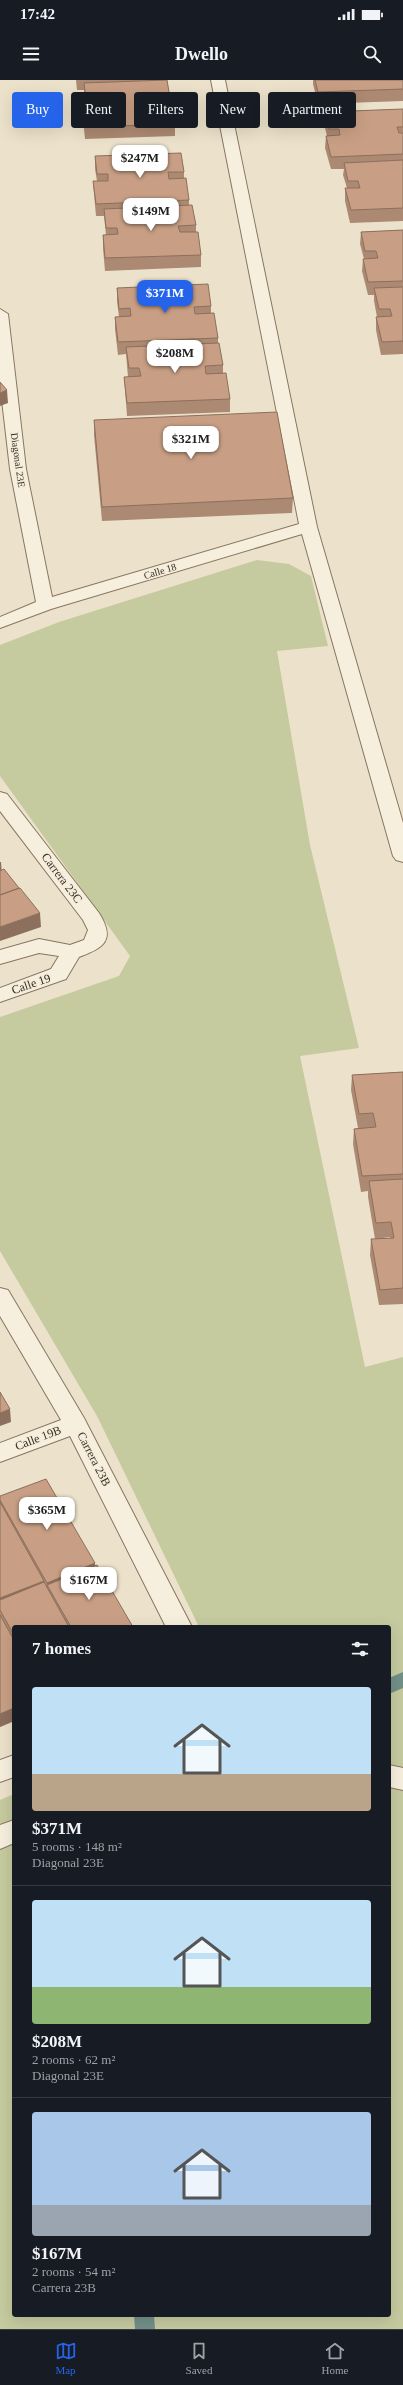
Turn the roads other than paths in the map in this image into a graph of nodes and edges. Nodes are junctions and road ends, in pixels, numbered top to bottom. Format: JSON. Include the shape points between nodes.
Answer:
{"nodes":[{"id":1,"x":218,"y":80,"type":"edge"},
{"id":2,"x":0,"y":314,"type":"edge"},
{"id":3,"x":18,"y":469,"type":"junction"},
{"id":4,"x":0,"y":473,"type":"edge"},
{"id":5,"x":308,"y":527,"type":"junction"},
{"id":6,"x":45,"y":605,"type":"junction"},
{"id":7,"x":4,"y":619,"type":"edge"},
{"id":8,"x":0,"y":798,"type":"edge"},
{"id":9,"x":403,"y":856,"type":"edge"},
{"id":10,"x":71,"y":952,"type":"junction"},
{"id":11,"x":0,"y":957,"type":"edge"},
{"id":12,"x":0,"y":995,"type":"edge"},
{"id":13,"x":0,"y":1296,"type":"edge"},
{"id":14,"x":76,"y":1424,"type":"junction"},
{"id":15,"x":0,"y":1453,"type":"edge"},
{"id":16,"x":178,"y":1625,"type":"edge"},
{"id":17,"x":12,"y":1767,"type":"edge"},
{"id":18,"x":0,"y":1771,"type":"edge"},
{"id":19,"x":391,"y":1776,"type":"edge"},
{"id":20,"x":403,"y":1779,"type":"edge"},
{"id":21,"x":12,"y":1833,"type":"edge"},
{"id":22,"x":0,"y":1837,"type":"edge"}],
"edges":[{"from":1,"to":5,"type":"street"},
{"from":2,"to":3,"type":"street","name":"Diagonal 23E"},
{"from":3,"to":4,"type":"street"},
{"from":3,"to":6,"type":"street","name":"Diagonal 23E"},
{"from":5,"to":6,"type":"street","name":"Calle 18"},
{"from":5,"to":9,"type":"street"},
{"from":6,"to":7,"type":"street","name":"Calle 18"},
{"from":8,"to":10,"type":"street","name":"Carrera 23C","via":[[92,918],[98,930],[97,938],[91,945]]},
{"from":10,"to":11,"type":"street","via":[[39,946]]},
{"from":10,"to":12,"type":"street","name":"Calle 19","via":[[59,974]]},
{"from":13,"to":14,"type":"street","name":"Carrera 23B"},
{"from":14,"to":15,"type":"street","name":"Calle 19B"},
{"from":14,"to":16,"type":"street","name":"Carrera 23B"},
{"from":17,"to":18,"type":"street"},
{"from":19,"to":20,"type":"street"},
{"from":21,"to":22,"type":"street"}]}
